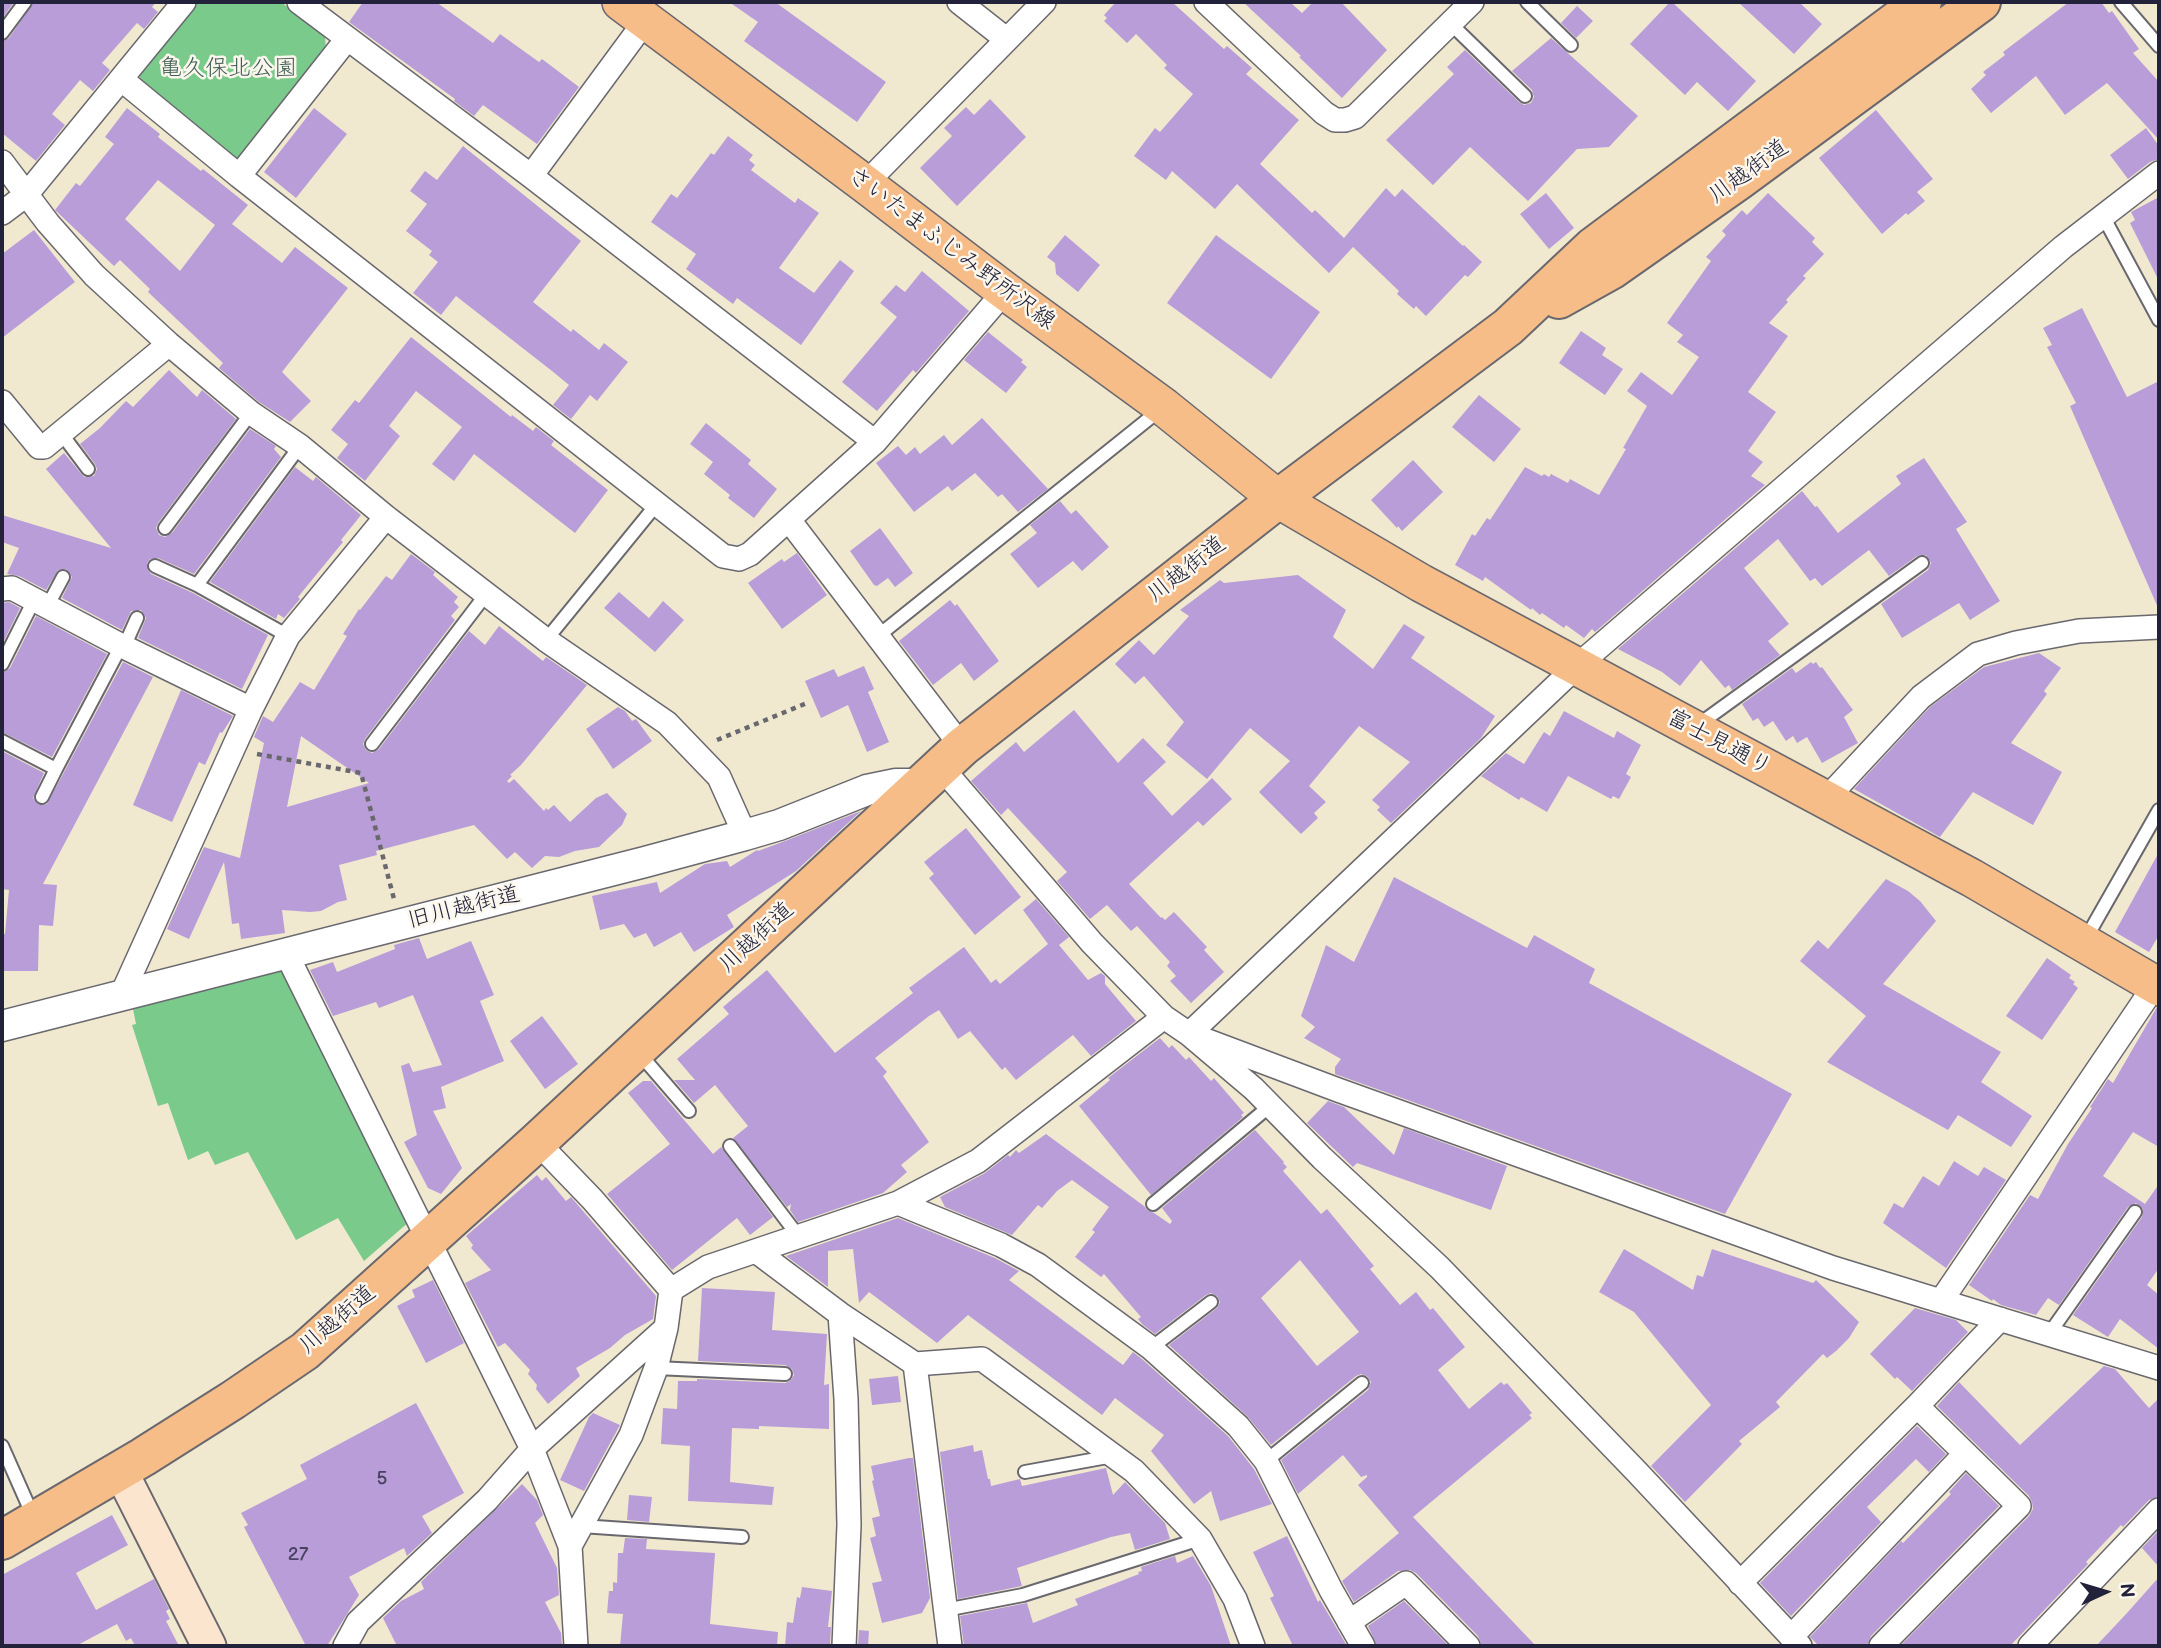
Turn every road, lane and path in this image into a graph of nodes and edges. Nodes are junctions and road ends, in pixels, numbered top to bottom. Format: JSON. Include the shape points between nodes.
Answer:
{"nodes":[{"id":1,"x":25,"y":2,"type":"edge"},
{"id":2,"x":184,"y":2,"type":"edge"},
{"id":3,"x":299,"y":2,"type":"edge"},
{"id":4,"x":959,"y":2,"type":"edge"},
{"id":5,"x":1044,"y":2,"type":"edge"},
{"id":6,"x":1206,"y":2,"type":"edge"},
{"id":7,"x":1472,"y":2,"type":"edge"},
{"id":8,"x":1527,"y":2,"type":"edge"},
{"id":9,"x":1922,"y":2,"type":"edge"},
{"id":10,"x":1981,"y":2,"type":"edge"},
{"id":11,"x":2121,"y":2,"type":"edge"},
{"id":12,"x":634,"y":11,"type":"edge"},
{"id":13,"x":1450,"y":23,"type":"junction"},
{"id":14,"x":2,"y":33,"type":"edge"},
{"id":15,"x":347,"y":39,"type":"junction"},
{"id":16,"x":1006,"y":39,"type":"junction"},
{"id":17,"x":1571,"y":46,"type":"dead end"},
{"id":18,"x":2159,"y":46,"type":"edge"},
{"id":19,"x":121,"y":79,"type":"junction"},
{"id":20,"x":1525,"y":96,"type":"dead end"},
{"id":21,"x":2,"y":162,"type":"edge"},
{"id":22,"x":2159,"y":173,"type":"edge"},
{"id":23,"x":239,"y":176,"type":"junction"},
{"id":24,"x":531,"y":176,"type":"junction"},
{"id":25,"x":865,"y":184,"type":"junction"},
{"id":26,"x":26,"y":195,"type":"junction"},
{"id":27,"x":2,"y":213,"type":"edge"},
{"id":28,"x":2103,"y":216,"type":"junction"},
{"id":29,"x":1005,"y":291,"type":"junction"},
{"id":30,"x":2159,"y":320,"type":"edge"},
{"id":31,"x":1508,"y":327,"type":"junction"},
{"id":32,"x":169,"y":344,"type":"junction"},
{"id":33,"x":1164,"y":407,"type":"junction"},
{"id":34,"x":251,"y":413,"type":"junction"},
{"id":35,"x":5,"y":414,"type":"edge"},
{"id":36,"x":61,"y":433,"type":"junction"},
{"id":37,"x":875,"y":442,"type":"junction"},
{"id":38,"x":300,"y":446,"type":"junction"},
{"id":39,"x":88,"y":469,"type":"dead end"},
{"id":40,"x":1278,"y":499,"type":"junction"},
{"id":41,"x":656,"y":505,"type":"junction"},
{"id":42,"x":386,"y":517,"type":"junction"},
{"id":43,"x":789,"y":520,"type":"junction"},
{"id":44,"x":165,"y":528,"type":"dead end"},
{"id":45,"x":1922,"y":563,"type":"dead end"},
{"id":46,"x":155,"y":566,"type":"dead end"},
{"id":47,"x":63,"y":577,"type":"dead end"},
{"id":48,"x":197,"y":586,"type":"junction"},
{"id":49,"x":2,"y":589,"type":"edge"},
{"id":50,"x":487,"y":593,"type":"junction"},
{"id":51,"x":40,"y":604,"type":"junction"},
{"id":52,"x":137,"y":618,"type":"dead end"},
{"id":53,"x":2159,"y":627,"type":"edge"},
{"id":54,"x":288,"y":636,"type":"junction"},
{"id":55,"x":878,"y":636,"type":"junction"},
{"id":56,"x":546,"y":640,"type":"junction"},
{"id":57,"x":122,"y":646,"type":"junction"},
{"id":58,"x":2,"y":664,"type":"edge"},
{"id":59,"x":1577,"y":666,"type":"junction"},
{"id":60,"x":807,"y":703,"type":"dead end"},
{"id":61,"x":251,"y":709,"type":"junction"},
{"id":62,"x":1692,"y":729,"type":"junction"},
{"id":63,"x":2,"y":741,"type":"edge"},
{"id":64,"x":372,"y":744,"type":"dead end"},
{"id":65,"x":233,"y":749,"type":"junction"},
{"id":66,"x":692,"y":750,"type":"junction"},
{"id":67,"x":942,"y":766,"type":"junction"},
{"id":68,"x":56,"y":768,"type":"junction"},
{"id":69,"x":42,"y":796,"type":"dead end"},
{"id":70,"x":1826,"y":799,"type":"junction"},
{"id":71,"x":2159,"y":810,"type":"edge"},
{"id":72,"x":745,"y":835,"type":"junction"},
{"id":73,"x":400,"y":924,"type":"junction"},
{"id":74,"x":2084,"y":943,"type":"junction"},
{"id":75,"x":286,"y":953,"type":"junction"},
{"id":76,"x":2157,"y":986,"type":"edge"},
{"id":77,"x":121,"y":994,"type":"junction"},
{"id":78,"x":1164,"y":1017,"type":"junction"},
{"id":79,"x":2,"y":1026,"type":"edge"},
{"id":80,"x":1189,"y":1034,"type":"junction"},
{"id":81,"x":636,"y":1050,"type":"junction"},
{"id":82,"x":1271,"y":1105,"type":"junction"},
{"id":83,"x":689,"y":1111,"type":"dead end"},
{"id":84,"x":537,"y":1142,"type":"junction"},
{"id":85,"x":730,"y":1146,"type":"dead end"},
{"id":86,"x":898,"y":1203,"type":"junction"},
{"id":87,"x":1153,"y":1204,"type":"dead end"},
{"id":88,"x":2134,"y":1212,"type":"dead end"},
{"id":89,"x":799,"y":1237,"type":"junction"},
{"id":90,"x":428,"y":1238,"type":"junction"},
{"id":91,"x":756,"y":1251,"type":"junction"},
{"id":92,"x":671,"y":1290,"type":"junction"},
{"id":93,"x":1941,"y":1301,"type":"junction"},
{"id":94,"x":1211,"y":1302,"type":"dead end"},
{"id":95,"x":840,"y":1314,"type":"junction"},
{"id":96,"x":2000,"y":1320,"type":"junction"},
{"id":97,"x":666,"y":1328,"type":"junction"},
{"id":98,"x":2049,"y":1334,"type":"junction"},
{"id":99,"x":1151,"y":1348,"type":"junction"},
{"id":100,"x":915,"y":1364,"type":"junction"},
{"id":101,"x":656,"y":1368,"type":"junction"},
{"id":102,"x":2159,"y":1368,"type":"edge"},
{"id":103,"x":785,"y":1374,"type":"dead end"},
{"id":104,"x":1362,"y":1383,"type":"dead end"},
{"id":105,"x":1916,"y":1406,"type":"junction"},
{"id":106,"x":2,"y":1446,"type":"edge"},
{"id":107,"x":532,"y":1449,"type":"junction"},
{"id":108,"x":1965,"y":1454,"type":"junction"},
{"id":109,"x":1114,"y":1456,"type":"junction"},
{"id":110,"x":1266,"y":1461,"type":"junction"},
{"id":111,"x":120,"y":1470,"type":"junction"},
{"id":112,"x":1025,"y":1472,"type":"dead end"},
{"id":113,"x":2159,"y":1510,"type":"edge"},
{"id":114,"x":36,"y":1522,"type":"junction"},
{"id":115,"x":576,"y":1536,"type":"junction"},
{"id":116,"x":742,"y":1537,"type":"dead end"},
{"id":117,"x":1200,"y":1539,"type":"junction"},
{"id":118,"x":2,"y":1540,"type":"edge"},
{"id":119,"x":1740,"y":1583,"type":"junction"},
{"id":120,"x":945,"y":1610,"type":"junction"},
{"id":121,"x":1349,"y":1622,"type":"junction"},
{"id":122,"x":1795,"y":1642,"type":"edge"},
{"id":123,"x":209,"y":1646,"type":"edge"},
{"id":124,"x":345,"y":1646,"type":"edge"},
{"id":125,"x":576,"y":1646,"type":"edge"},
{"id":126,"x":844,"y":1646,"type":"edge"},
{"id":127,"x":950,"y":1646,"type":"edge"},
{"id":128,"x":1253,"y":1646,"type":"edge"},
{"id":129,"x":1363,"y":1646,"type":"edge"},
{"id":130,"x":1468,"y":1646,"type":"edge"},
{"id":131,"x":1881,"y":1646,"type":"edge"},
{"id":132,"x":2030,"y":1646,"type":"edge"}],
"edges":[{"from":1,"to":14,"type":"lane"},
{"from":2,"to":19,"type":"street"},
{"from":3,"to":15,"type":"street"},
{"from":4,"to":16,"type":"street"},
{"from":5,"to":16,"type":"street"},
{"from":6,"to":13,"type":"street","via":[[1335,120],[1355,117]]},
{"from":7,"to":13,"type":"street"},
{"from":8,"to":17,"type":"lane"},
{"from":9,"to":31,"type":"highway","name":"川越街道","via":[[1593,247]]},
{"from":10,"to":31,"type":"highway","name":"川越街道","via":[[1611,270]]},
{"from":11,"to":18,"type":"lane"},
{"from":12,"to":24,"type":"street"},
{"from":12,"to":25,"type":"main road","name":"さいたまふじみ野所沢線"},
{"from":13,"to":20,"type":"lane"},
{"from":15,"to":23,"type":"street"},
{"from":15,"to":24,"type":"street"},
{"from":16,"to":25,"type":"street"},
{"from":19,"to":23,"type":"street"},
{"from":19,"to":26,"type":"street"},
{"from":21,"to":26,"type":"street"},
{"from":22,"to":28,"type":"street"},
{"from":23,"to":41,"type":"street"},
{"from":24,"to":37,"type":"street"},
{"from":25,"to":29,"type":"main road","name":"さいたまふじみ野所沢線"},
{"from":26,"to":27,"type":"street"},
{"from":26,"to":32,"type":"street","via":[[94,275]]},
{"from":28,"to":30,"type":"lane"},
{"from":28,"to":59,"type":"street"},
{"from":29,"to":33,"type":"main road","name":"さいたまふじみ野所沢線"},
{"from":29,"to":37,"type":"street"},
{"from":31,"to":40,"type":"highway","name":"川越街道"},
{"from":32,"to":34,"type":"street"},
{"from":32,"to":36,"type":"street"},
{"from":33,"to":40,"type":"main road","name":"さいたまふじみ野所沢線"},
{"from":33,"to":55,"type":"lane"},
{"from":34,"to":38,"type":"street"},
{"from":34,"to":44,"type":"lane"},
{"from":35,"to":36,"type":"street","via":[[39,447]]},
{"from":36,"to":39,"type":"lane"},
{"from":37,"to":43,"type":"street"},
{"from":38,"to":42,"type":"street"},
{"from":38,"to":48,"type":"lane"},
{"from":40,"to":59,"type":"main road","name":"富士見通り","via":[[1421,583]]},
{"from":40,"to":67,"type":"highway","name":"川越街道"},
{"from":41,"to":43,"type":"street","via":[[723,556],[739,559]]},
{"from":41,"to":56,"type":"lane"},
{"from":42,"to":50,"type":"street"},
{"from":42,"to":54,"type":"street"},
{"from":43,"to":55,"type":"street"},
{"from":45,"to":62,"type":"lane"},
{"from":46,"to":48,"type":"lane"},
{"from":47,"to":51,"type":"lane"},
{"from":48,"to":54,"type":"lane"},
{"from":49,"to":51,"type":"street","via":[[12,587]]},
{"from":50,"to":56,"type":"street"},
{"from":50,"to":64,"type":"lane"},
{"from":51,"to":57,"type":"street"},
{"from":51,"to":58,"type":"lane"},
{"from":52,"to":57,"type":"lane"},
{"from":53,"to":70,"type":"street","via":[[2079,631],[1978,654],[1922,697]]},
{"from":54,"to":61,"type":"street"},
{"from":55,"to":67,"type":"street"},
{"from":56,"to":66,"type":"street","via":[[667,723]]},
{"from":57,"to":61,"type":"street"},
{"from":57,"to":68,"type":"lane"},
{"from":59,"to":62,"type":"main road","name":"富士見通り"},
{"from":59,"to":80,"type":"street"},
{"from":60,"to":66,"type":"path"},
{"from":61,"to":65,"type":"street"},
{"from":62,"to":70,"type":"main road","name":"富士見通り"},
{"from":63,"to":68,"type":"lane"},
{"from":65,"to":73,"type":"path","via":[[361,773]]},
{"from":65,"to":77,"type":"street"},
{"from":66,"to":72,"type":"street","via":[[719,777]]},
{"from":67,"to":72,"type":"street","name":"旧川越街道"},
{"from":67,"to":78,"type":"street","via":[[1092,943]]},
{"from":67,"to":81,"type":"highway","name":"川越街道"},
{"from":68,"to":69,"type":"lane"},
{"from":70,"to":74,"type":"main road","name":"富士見通り"},
{"from":71,"to":74,"type":"lane"},
{"from":72,"to":73,"type":"street","name":"旧川越街道"},
{"from":73,"to":75,"type":"street","name":"旧川越街道"},
{"from":74,"to":76,"type":"main road","name":"富士見通り"},
{"from":75,"to":77,"type":"street","name":"旧川越街道"},
{"from":75,"to":90,"type":"street"},
{"from":76,"to":93,"type":"street"},
{"from":77,"to":79,"type":"street","name":"旧川越街道"},
{"from":78,"to":80,"type":"street"},
{"from":78,"to":86,"type":"street","via":[[978,1161]]},
{"from":80,"to":82,"type":"street"},
{"from":80,"to":93,"type":"street","via":[[1807,1259]]},
{"from":81,"to":83,"type":"lane"},
{"from":81,"to":84,"type":"highway","name":"川越街道"},
{"from":82,"to":87,"type":"lane"},
{"from":82,"to":119,"type":"street","via":[[1440,1268]]},
{"from":84,"to":90,"type":"highway","name":"川越街道"},
{"from":84,"to":92,"type":"street"},
{"from":85,"to":89,"type":"lane"},
{"from":86,"to":89,"type":"street"},
{"from":86,"to":99,"type":"street","via":[[1038,1265]]},
{"from":88,"to":98,"type":"lane"},
{"from":89,"to":91,"type":"street"},
{"from":90,"to":107,"type":"street"},
{"from":90,"to":111,"type":"highway","name":"川越街道","via":[[305,1351]]},
{"from":91,"to":92,"type":"street","via":[[708,1267]]},
{"from":91,"to":95,"type":"street"},
{"from":92,"to":97,"type":"street"},
{"from":93,"to":96,"type":"street"},
{"from":94,"to":99,"type":"lane"},
{"from":95,"to":100,"type":"street"},
{"from":95,"to":126,"type":"street","via":[[849,1525]]},
{"from":96,"to":98,"type":"street"},
{"from":96,"to":105,"type":"street"},
{"from":97,"to":101,"type":"street"},
{"from":97,"to":107,"type":"street"},
{"from":98,"to":102,"type":"street"},
{"from":99,"to":110,"type":"street","via":[[1238,1426]]},
{"from":100,"to":109,"type":"street","via":[[982,1359]]},
{"from":100,"to":120,"type":"street"},
{"from":101,"to":103,"type":"lane"},
{"from":101,"to":115,"type":"street","via":[[631,1435]]},
{"from":104,"to":110,"type":"lane"},
{"from":105,"to":108,"type":"street"},
{"from":105,"to":119,"type":"street"},
{"from":106,"to":114,"type":"lane"},
{"from":107,"to":115,"type":"street"},
{"from":107,"to":124,"type":"street","via":[[487,1500],[358,1622]]},
{"from":108,"to":122,"type":"street"},
{"from":108,"to":131,"type":"street","via":[[2019,1506]]},
{"from":109,"to":112,"type":"lane"},
{"from":109,"to":117,"type":"street","via":[[1135,1471]]},
{"from":110,"to":121,"type":"street"},
{"from":111,"to":114,"type":"highway","name":"川越街道"},
{"from":111,"to":123,"type":"main road"},
{"from":113,"to":132,"type":"street"},
{"from":114,"to":118,"type":"highway","name":"川越街道"},
{"from":115,"to":116,"type":"lane"},
{"from":115,"to":125,"type":"street"},
{"from":117,"to":120,"type":"lane","via":[[1023,1595]]},
{"from":117,"to":128,"type":"street","via":[[1235,1599]]},
{"from":119,"to":122,"type":"street"},
{"from":120,"to":127,"type":"street"},
{"from":121,"to":129,"type":"street"},
{"from":121,"to":130,"type":"street","via":[[1406,1583]]}]}
